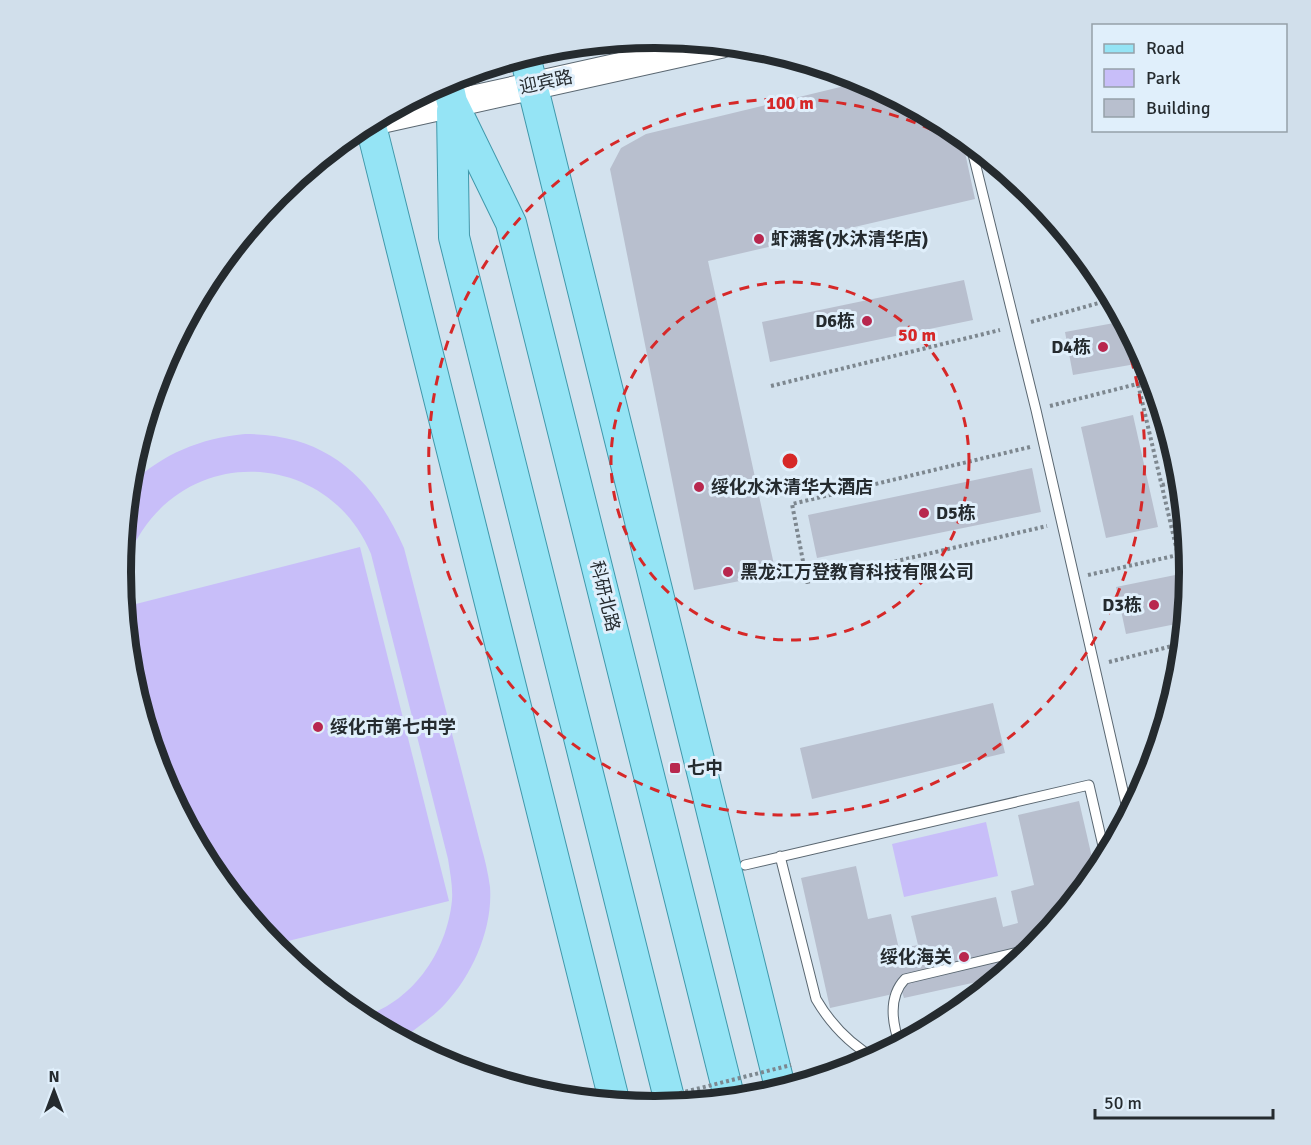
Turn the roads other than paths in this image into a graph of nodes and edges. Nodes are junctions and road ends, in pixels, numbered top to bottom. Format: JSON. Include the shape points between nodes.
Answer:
{"nodes":[{"id":1,"x":696,"y":50,"type":"edge"},
{"id":2,"x":527,"y":64,"type":"edge"},
{"id":3,"x":532,"y":85,"type":"junction"},
{"id":4,"x":449,"y":91,"type":"edge"},
{"id":5,"x":372,"y":131,"type":"edge"},
{"id":6,"x":973,"y":155,"type":"edge"},
{"id":7,"x":1126,"y":803,"type":"edge"},
{"id":8,"x":1103,"y":846,"type":"edge"},
{"id":9,"x":780,"y":856,"type":"junction"},
{"id":10,"x":745,"y":865,"type":"dead end"},
{"id":11,"x":1016,"y":953,"type":"edge"},
{"id":12,"x":898,"y":1037,"type":"edge"},
{"id":13,"x":867,"y":1052,"type":"edge"},
{"id":14,"x":786,"y":1078,"type":"edge"},
{"id":15,"x":728,"y":1092,"type":"edge"},
{"id":16,"x":613,"y":1095,"type":"edge"},
{"id":17,"x":669,"y":1097,"type":"edge"}],
"edges":[{"from":1,"to":3,"type":"main road","name":"迎宾路"},
{"from":2,"to":3,"type":"main road"},
{"from":3,"to":4,"type":"main road","name":"迎宾路"},
{"from":3,"to":14,"type":"main road"},
{"from":4,"to":15,"type":"main road","name":"科研北路","via":[[511,224]]},
{"from":4,"to":17,"type":"main road","via":[[454,237]]},
{"from":5,"to":16,"type":"main road"},
{"from":6,"to":7,"type":"lane"},
{"from":8,"to":9,"type":"lane","via":[[1089,785]]},
{"from":9,"to":10,"type":"lane"},
{"from":9,"to":13,"type":"lane","via":[[816,999],[835,1026]]},
{"from":11,"to":12,"type":"lane","via":[[905,979],[896,993],[893,1009]]}]}
